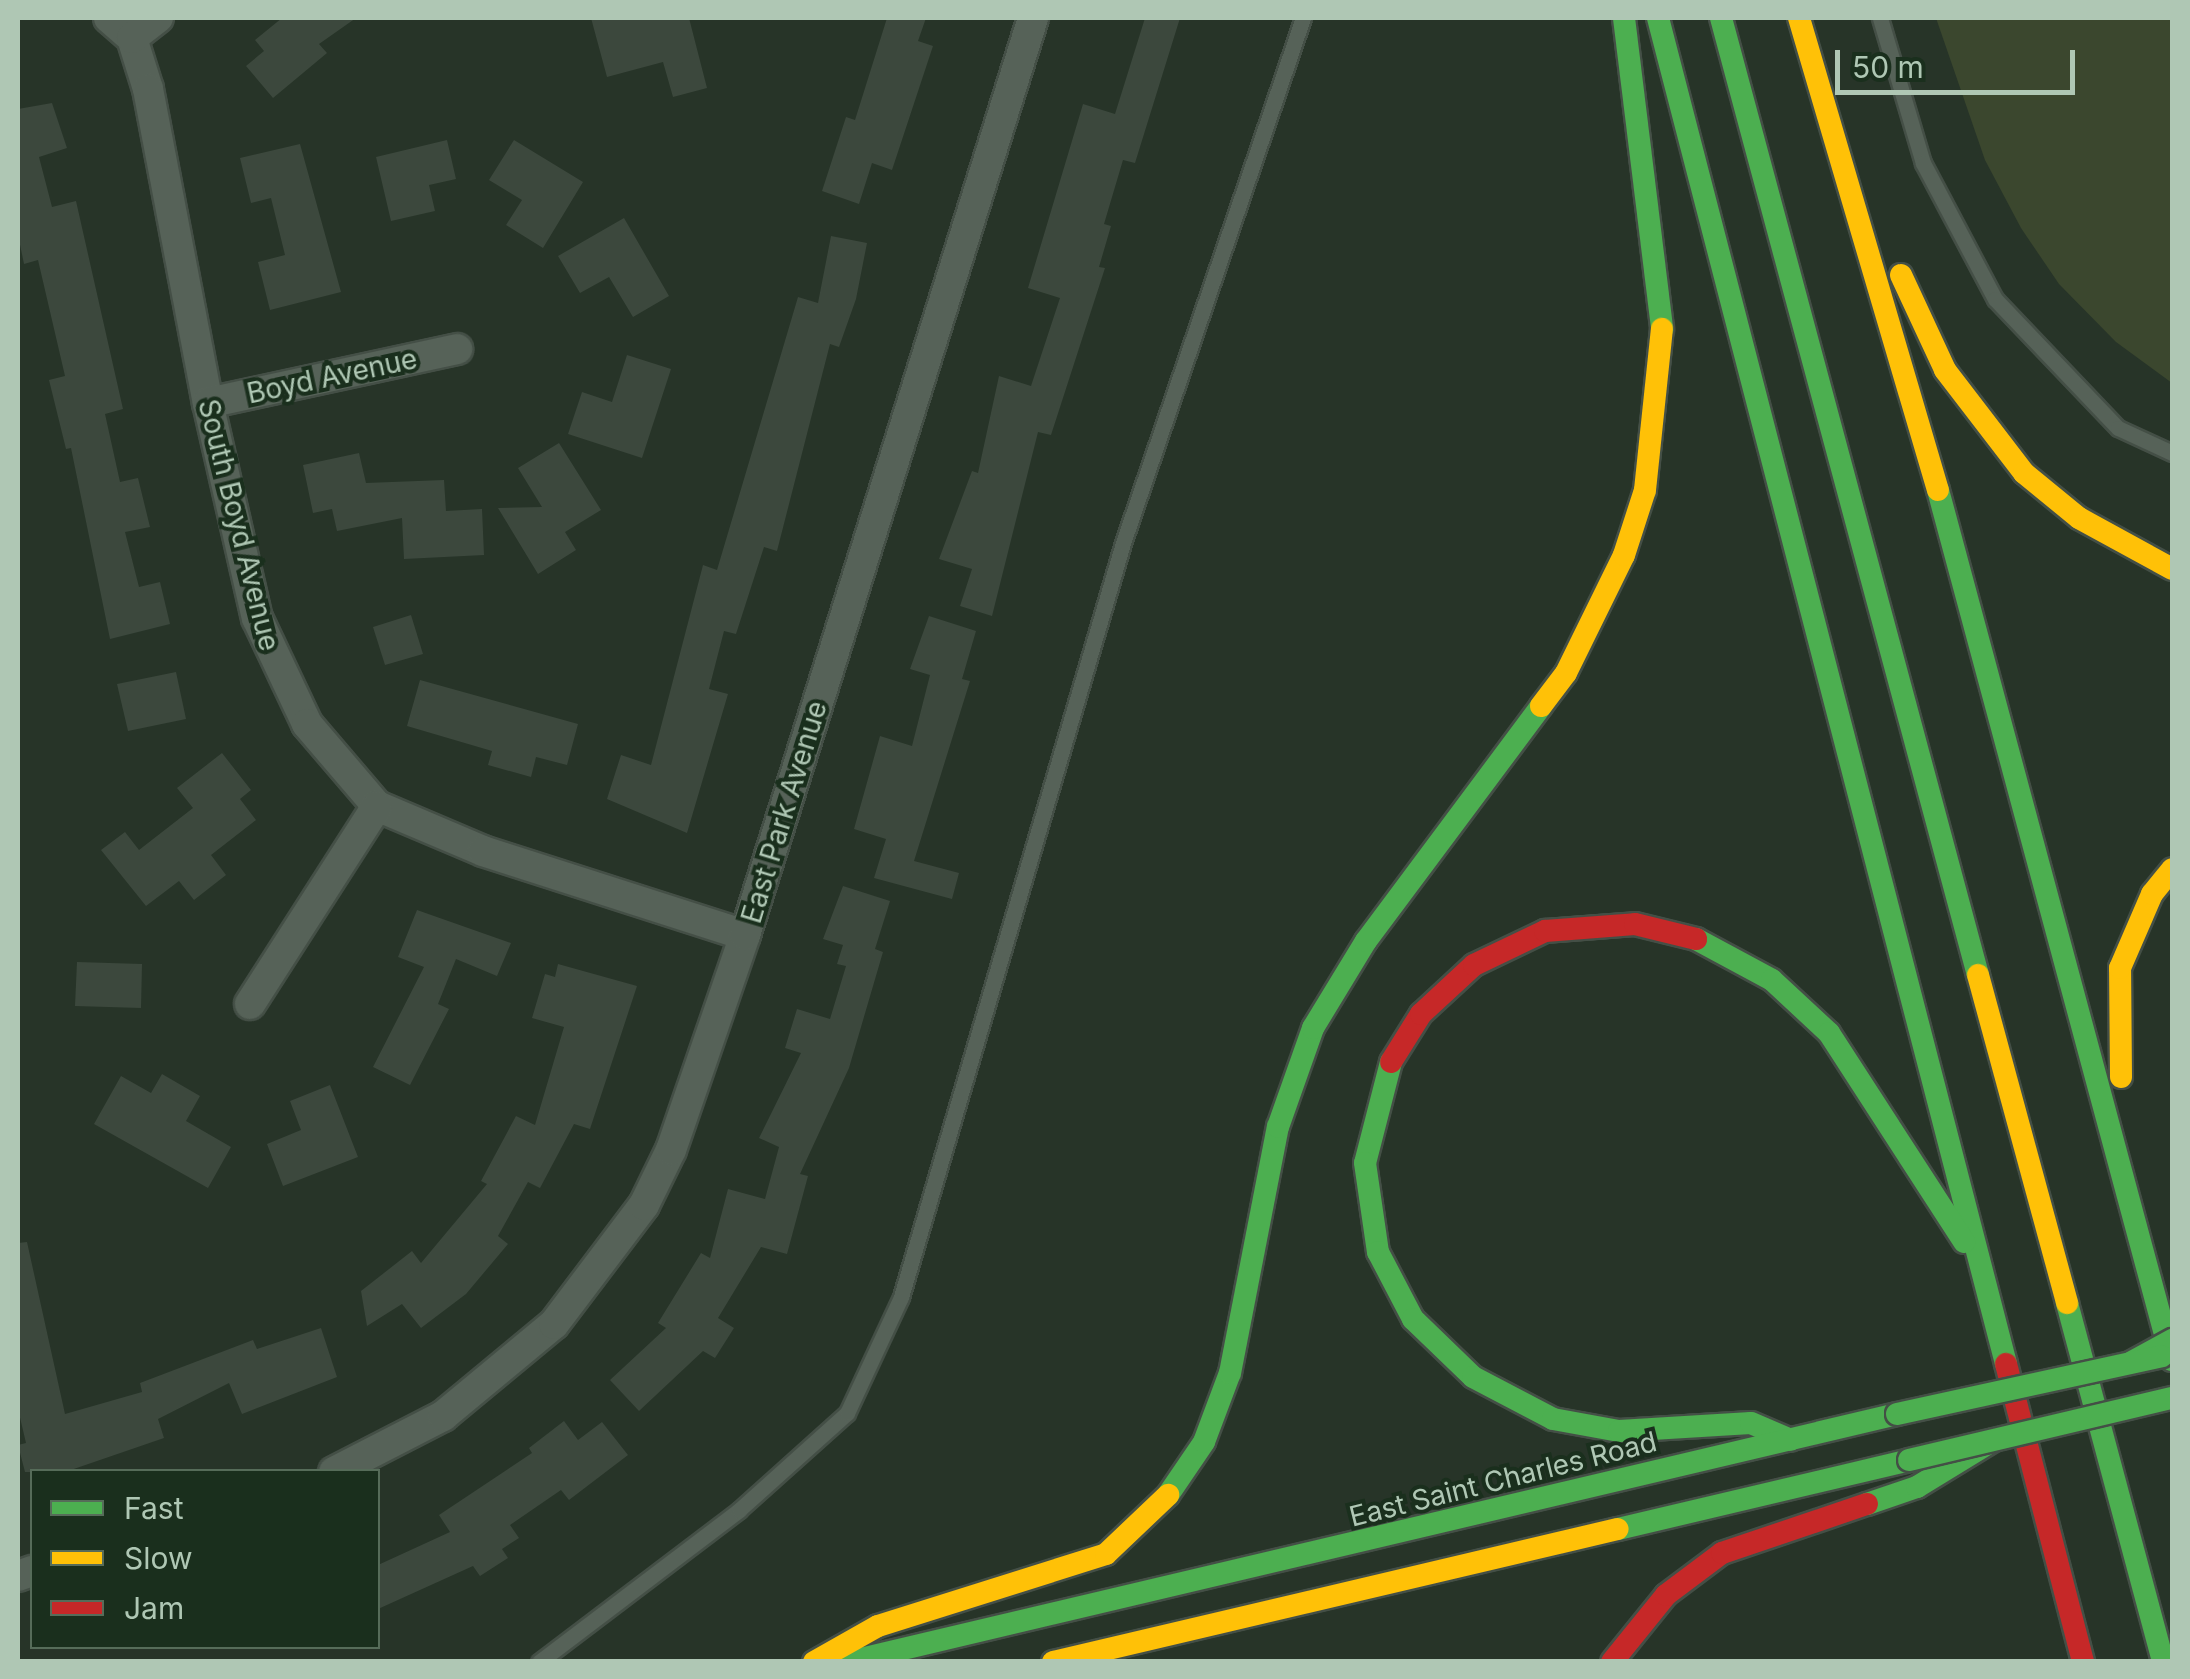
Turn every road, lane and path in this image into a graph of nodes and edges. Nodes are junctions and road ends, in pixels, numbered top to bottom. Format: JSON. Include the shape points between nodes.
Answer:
{"nodes":[{"id":1,"x":109,"y":18,"type":"edge"},
{"id":2,"x":158,"y":18,"type":"edge"},
{"id":3,"x":1033,"y":18,"type":"edge"},
{"id":4,"x":1302,"y":18,"type":"edge"},
{"id":5,"x":1624,"y":18,"type":"edge"},
{"id":6,"x":1658,"y":18,"type":"edge"},
{"id":7,"x":1721,"y":18,"type":"edge"},
{"id":8,"x":1799,"y":18,"type":"edge"},
{"id":9,"x":1815,"y":18,"type":"edge"},
{"id":10,"x":1880,"y":18,"type":"edge"},
{"id":11,"x":132,"y":38,"type":"junction"},
{"id":12,"x":457,"y":350,"type":"dead end"},
{"id":13,"x":208,"y":403,"type":"junction"},
{"id":14,"x":2172,"y":453,"type":"edge"},
{"id":15,"x":2172,"y":569,"type":"edge"},
{"id":16,"x":377,"y":806,"type":"junction"},
{"id":17,"x":2172,"y":869,"type":"edge"},
{"id":18,"x":745,"y":935,"type":"junction"},
{"id":19,"x":250,"y":1004,"type":"dead end"},
{"id":20,"x":2136,"y":1214,"type":"junction"},
{"id":21,"x":1981,"y":1264,"type":"junction"},
{"id":22,"x":2172,"y":1340,"type":"edge"},
{"id":23,"x":2172,"y":1357,"type":"edge"},
{"id":24,"x":2132,"y":1362,"type":"junction"},
{"id":25,"x":2172,"y":1398,"type":"edge"},
{"id":26,"x":1791,"y":1440,"type":"junction"},
{"id":27,"x":1994,"y":1440,"type":"junction"},
{"id":28,"x":340,"y":1469,"type":"edge"},
{"id":29,"x":2070,"y":1610,"type":"junction"},
{"id":30,"x":540,"y":1662,"type":"edge"},
{"id":31,"x":814,"y":1662,"type":"edge"},
{"id":32,"x":848,"y":1662,"type":"edge"},
{"id":33,"x":1052,"y":1662,"type":"edge"},
{"id":34,"x":1612,"y":1662,"type":"edge"},
{"id":35,"x":2072,"y":1662,"type":"edge"},
{"id":36,"x":2083,"y":1662,"type":"edge"},
{"id":37,"x":2163,"y":1662,"type":"edge"}],
"edges":[{"from":1,"to":11,"type":"street"},
{"from":2,"to":11,"type":"street"},
{"from":3,"to":18,"type":"street","name":"East Park Avenue"},
{"from":4,"to":30,"type":"lane","via":[[1123,543],[901,1297],[855,1397],[847,1413],[738,1510]]},
{"from":5,"to":31,"type":"main road","via":[[1662,294],[1662,366],[1645,490],[1624,555],[1566,672],[1366,940],[1313,1028],[1278,1127],[1230,1373],[1204,1442],[1166,1497],[1106,1554],[878,1626]]},
{"from":6,"to":21,"type":"main road"},
{"from":7,"to":37,"type":"main road"},
{"from":8,"to":20,"type":"main road","via":[[1988,661]]},
{"from":9,"to":15,"type":"main road","via":[[1893,255],[1945,370],[2024,472],[2080,518]]},
{"from":10,"to":14,"type":"lane","via":[[1923,164],[1995,299],[2118,428]]},
{"from":11,"to":13,"type":"street","name":"South Boyd Avenue","via":[[148,89]]},
{"from":12,"to":13,"type":"street","name":"Boyd Avenue"},
{"from":13,"to":16,"type":"street","name":"South Boyd Avenue","via":[[270,656],[307,724]]},
{"from":16,"to":18,"type":"street","name":"South Boyd Avenue","via":[[483,852]]},
{"from":16,"to":19,"type":"street"},
{"from":17,"to":20,"type":"main road","via":[[2152,894],[2120,968],[2123,1114]]},
{"from":18,"to":28,"type":"street","name":"East Park Avenue","via":[[671,1150],[601,1268],[499,1375],[414,1434]]},
{"from":20,"to":23,"type":"main road"},
{"from":21,"to":26,"type":"main road","via":[[1829,1033],[1744,958],[1675,930],[1591,923],[1521,940],[1448,984],[1394,1050],[1364,1163],[1378,1252],[1414,1319],[1473,1378],[1553,1419],[1620,1431],[1751,1423]]},
{"from":21,"to":29,"type":"main road"},
{"from":22,"to":24,"type":"main road","bridge":true},
{"from":23,"to":24,"type":"main road","name":"East Saint Charles Road","bridge":true},
{"from":24,"to":26,"type":"main road","name":"East Saint Charles Road","bridge":true},
{"from":25,"to":27,"type":"main road","bridge":true},
{"from":26,"to":32,"type":"main road","name":"East Saint Charles Road"},
{"from":27,"to":33,"type":"main road","bridge":true},
{"from":27,"to":34,"type":"main road","via":[[1916,1487],[1722,1553],[1666,1595]]},
{"from":29,"to":35,"type":"main road"},
{"from":29,"to":36,"type":"main road"}]}
